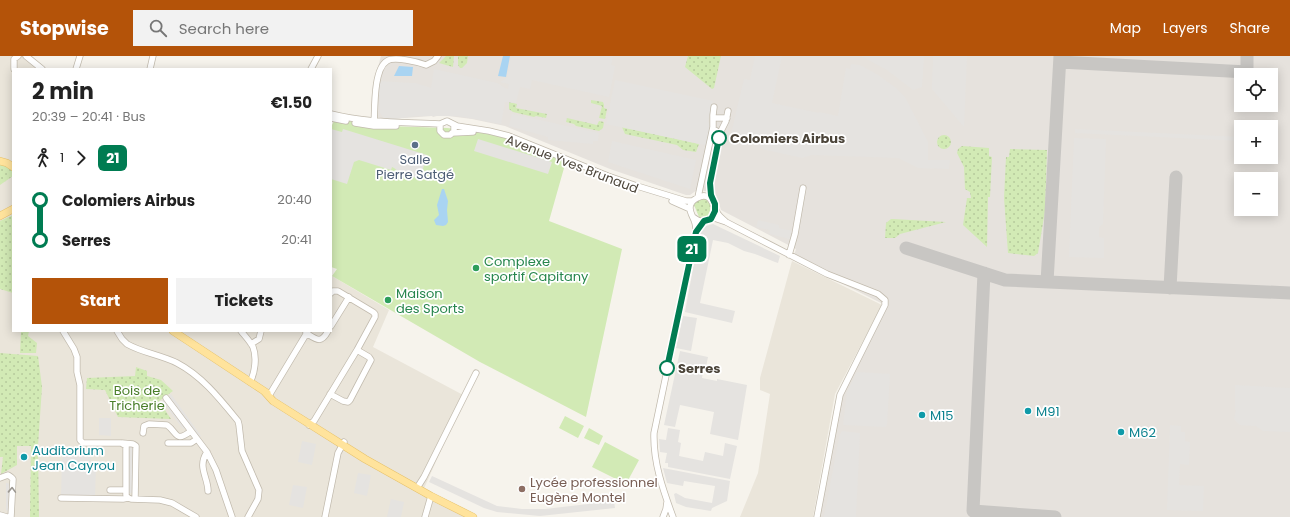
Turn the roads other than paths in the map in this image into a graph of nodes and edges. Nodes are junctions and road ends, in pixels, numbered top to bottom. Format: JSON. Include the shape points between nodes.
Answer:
{"nodes":[{"id":1,"x":18,"y":56,"type":"edge"},
{"id":2,"x":26,"y":56,"type":"edge"},
{"id":3,"x":80,"y":56,"type":"edge"},
{"id":4,"x":153,"y":56,"type":"edge"},
{"id":5,"x":318,"y":56,"type":"edge"},
{"id":6,"x":438,"y":56,"type":"edge"},
{"id":7,"x":14,"y":68,"type":"edge"},
{"id":8,"x":41,"y":68,"type":"edge"},
{"id":9,"x":76,"y":68,"type":"edge"},
{"id":10,"x":150,"y":68,"type":"edge"},
{"id":11,"x":312,"y":68,"type":"edge"},
{"id":12,"x":714,"y":107,"type":"dead end"},
{"id":13,"x":728,"y":111,"type":"dead end"},
{"id":14,"x":332,"y":114,"type":"edge"},
{"id":15,"x":332,"y":118,"type":"edge"},
{"id":16,"x":713,"y":118,"type":"junction"},
{"id":17,"x":727,"y":118,"type":"junction"},
{"id":18,"x":374,"y":124,"type":"junction"},
{"id":19,"x":454,"y":125,"type":"junction"},
{"id":20,"x":440,"y":128,"type":"junction"},
{"id":21,"x":713,"y":130,"type":"junction"},
{"id":22,"x":721,"y":130,"type":"junction"},
{"id":23,"x":452,"y":133,"type":"junction"},
{"id":24,"x":0,"y":156,"type":"edge"},
{"id":25,"x":7,"y":164,"type":"edge"},
{"id":26,"x":803,"y":187,"type":"dead end"},
{"id":27,"x":698,"y":197,"type":"junction"},
{"id":28,"x":712,"y":200,"type":"junction"},
{"id":29,"x":692,"y":201,"type":"junction"},
{"id":30,"x":715,"y":208,"type":"junction"},
{"id":31,"x":690,"y":209,"type":"junction"},
{"id":32,"x":12,"y":210,"type":"edge"},
{"id":33,"x":0,"y":216,"type":"edge"},
{"id":34,"x":693,"y":217,"type":"junction"},
{"id":35,"x":711,"y":219,"type":"junction"},
{"id":36,"x":704,"y":221,"type":"junction"},
{"id":37,"x":726,"y":222,"type":"junction"},
{"id":38,"x":696,"y":232,"type":"junction"},
{"id":39,"x":789,"y":255,"type":"junction"},
{"id":40,"x":332,"y":292,"type":"edge"},
{"id":41,"x":349,"y":297,"type":"junction"},
{"id":42,"x":332,"y":324,"type":"edge"},
{"id":43,"x":64,"y":332,"type":"edge"},
{"id":44,"x":118,"y":332,"type":"edge"},
{"id":45,"x":175,"y":332,"type":"edge"},
{"id":46,"x":242,"y":332,"type":"edge"},
{"id":47,"x":262,"y":332,"type":"edge"},
{"id":48,"x":307,"y":332,"type":"edge"},
{"id":49,"x":327,"y":332,"type":"edge"},
{"id":50,"x":251,"y":344,"type":"junction"},
{"id":51,"x":357,"y":350,"type":"junction"},
{"id":52,"x":476,"y":373,"type":"dead end"},
{"id":53,"x":250,"y":382,"type":"junction"},
{"id":54,"x":267,"y":393,"type":"junction"},
{"id":55,"x":330,"y":394,"type":"junction"},
{"id":56,"x":166,"y":398,"type":"dead end"},
{"id":57,"x":311,"y":423,"type":"junction"},
{"id":58,"x":192,"y":431,"type":"junction"},
{"id":59,"x":143,"y":433,"type":"dead end"},
{"id":60,"x":197,"y":438,"type":"junction"},
{"id":61,"x":121,"y":443,"type":"junction"},
{"id":62,"x":168,"y":443,"type":"dead end"},
{"id":63,"x":343,"y":443,"type":"junction"},
{"id":64,"x":208,"y":452,"type":"junction"},
{"id":65,"x":0,"y":478,"type":"edge"},
{"id":66,"x":417,"y":488,"type":"junction"},
{"id":67,"x":110,"y":490,"type":"dead end"},
{"id":68,"x":126,"y":490,"type":"junction"},
{"id":69,"x":208,"y":491,"type":"dead end"},
{"id":70,"x":431,"y":496,"type":"junction"},
{"id":71,"x":61,"y":498,"type":"dead end"},
{"id":72,"x":128,"y":498,"type":"junction"},
{"id":73,"x":135,"y":500,"type":"junction"},
{"id":74,"x":666,"y":500,"type":"junction"},
{"id":75,"x":229,"y":509,"type":"junction"},
{"id":76,"x":0,"y":515,"type":"edge"},
{"id":77,"x":7,"y":517,"type":"edge"},
{"id":78,"x":11,"y":517,"type":"edge"},
{"id":79,"x":196,"y":517,"type":"edge"},
{"id":80,"x":228,"y":517,"type":"edge"},
{"id":81,"x":232,"y":517,"type":"edge"},
{"id":82,"x":248,"y":517,"type":"edge"},
{"id":83,"x":325,"y":517,"type":"edge"},
{"id":84,"x":425,"y":517,"type":"edge"},
{"id":85,"x":473,"y":517,"type":"edge"},
{"id":86,"x":663,"y":517,"type":"edge"},
{"id":87,"x":672,"y":517,"type":"edge"},
{"id":88,"x":817,"y":517,"type":"edge"}],
"edges":[{"from":1,"to":7,"type":"street","via":[[14,59]]},
{"from":2,"to":8,"type":"street"},
{"from":3,"to":9,"type":"street"},
{"from":4,"to":10,"type":"street"},
{"from":5,"to":11,"type":"street"},
{"from":6,"to":18,"type":"street","via":[[426,65],[391,59],[384,64],[376,84]]},
{"from":12,"to":16,"type":"street"},
{"from":13,"to":17,"type":"street"},
{"from":14,"to":18,"type":"street"},
{"from":15,"to":18,"type":"street"},
{"from":16,"to":17,"type":"street"},
{"from":16,"to":21,"type":"street"},
{"from":17,"to":22,"type":"street"},
{"from":18,"to":20,"type":"street"},
{"from":19,"to":20,"type":"street","via":[[447,120]]},
{"from":19,"to":23,"type":"street"},
{"from":19,"to":29,"type":"street","name":"Avenue Yves Brunaud","via":[[509,136],[638,186]]},
{"from":20,"to":23,"type":"street","via":[[446,136]]},
{"from":21,"to":22,"type":"street"},
{"from":21,"to":27,"type":"street"},
{"from":22,"to":28,"type":"street","via":[[710,183]]},
{"from":23,"to":31,"type":"street","name":"Avenue Yves Brunaud","via":[[472,132],[510,139],[622,185]]},
{"from":24,"to":25,"type":"main road"},
{"from":26,"to":39,"type":"street"},
{"from":27,"to":28,"type":"street","via":[[705,196]]},
{"from":27,"to":29,"type":"street"},
{"from":28,"to":30,"type":"street"},
{"from":29,"to":31,"type":"street"},
{"from":30,"to":35,"type":"street"},
{"from":30,"to":37,"type":"street"},
{"from":31,"to":34,"type":"street"},
{"from":32,"to":33,"type":"main road"},
{"from":34,"to":36,"type":"street"},
{"from":34,"to":38,"type":"street"},
{"from":35,"to":36,"type":"street"},
{"from":35,"to":37,"type":"street"},
{"from":36,"to":38,"type":"street"},
{"from":37,"to":39,"type":"street"},
{"from":38,"to":74,"type":"street","via":[[654,433],[656,461]]},
{"from":39,"to":88,"type":"street","via":[[840,280],[878,294],[884,298],[885,303],[840,396]]},
{"from":40,"to":41,"type":"street","via":[[336,290]]},
{"from":41,"to":42,"type":"street"},
{"from":41,"to":51,"type":"street","via":[[375,315]]},
{"from":43,"to":61,"type":"street","via":[[76,353],[80,389],[80,440],[86,443]]},
{"from":44,"to":82,"type":"street","via":[[129,345],[176,363],[203,382],[238,421],[242,451],[259,493]]},
{"from":45,"to":53,"type":"main road"},
{"from":46,"to":50,"type":"street"},
{"from":47,"to":50,"type":"street","via":[[259,339]]},
{"from":48,"to":49,"type":"street","via":[[320,340]]},
{"from":48,"to":54,"type":"street"},
{"from":50,"to":53,"type":"street","via":[[254,366]]},
{"from":51,"to":55,"type":"street"},
{"from":51,"to":55,"type":"street","via":[[371,360],[350,400],[344,402]]},
{"from":52,"to":66,"type":"street"},
{"from":53,"to":54,"type":"main road"},
{"from":54,"to":57,"type":"main road"},
{"from":55,"to":57,"type":"street"},
{"from":56,"to":58,"type":"street"},
{"from":57,"to":63,"type":"main road"},
{"from":58,"to":59,"type":"street","via":[[185,436],[179,436],[168,426],[149,424],[144,426]]},
{"from":58,"to":60,"type":"street"},
{"from":60,"to":62,"type":"street","via":[[191,443]]},
{"from":60,"to":64,"type":"street"},
{"from":61,"to":68,"type":"street","via":[[127,447]]},
{"from":61,"to":73,"type":"street","via":[[136,446]]},
{"from":63,"to":66,"type":"main road"},
{"from":63,"to":83,"type":"street","via":[[338,453]]},
{"from":64,"to":69,"type":"street","via":[[203,473]]},
{"from":64,"to":75,"type":"street"},
{"from":78,"to":65,"type":"street","one_way":true,"via":[[13,479],[8,475]]},
{"from":66,"to":70,"type":"main road"},
{"from":67,"to":68,"type":"street"},
{"from":68,"to":72,"type":"street"},
{"from":70,"to":84,"type":"street"},
{"from":70,"to":85,"type":"main road"},
{"from":71,"to":72,"type":"street"},
{"from":72,"to":73,"type":"street"},
{"from":73,"to":79,"type":"street","via":[[172,502]]},
{"from":74,"to":86,"type":"street"},
{"from":74,"to":87,"type":"street"},
{"from":75,"to":80,"type":"street"},
{"from":75,"to":81,"type":"street"},
{"from":76,"to":77,"type":"street"}]}
